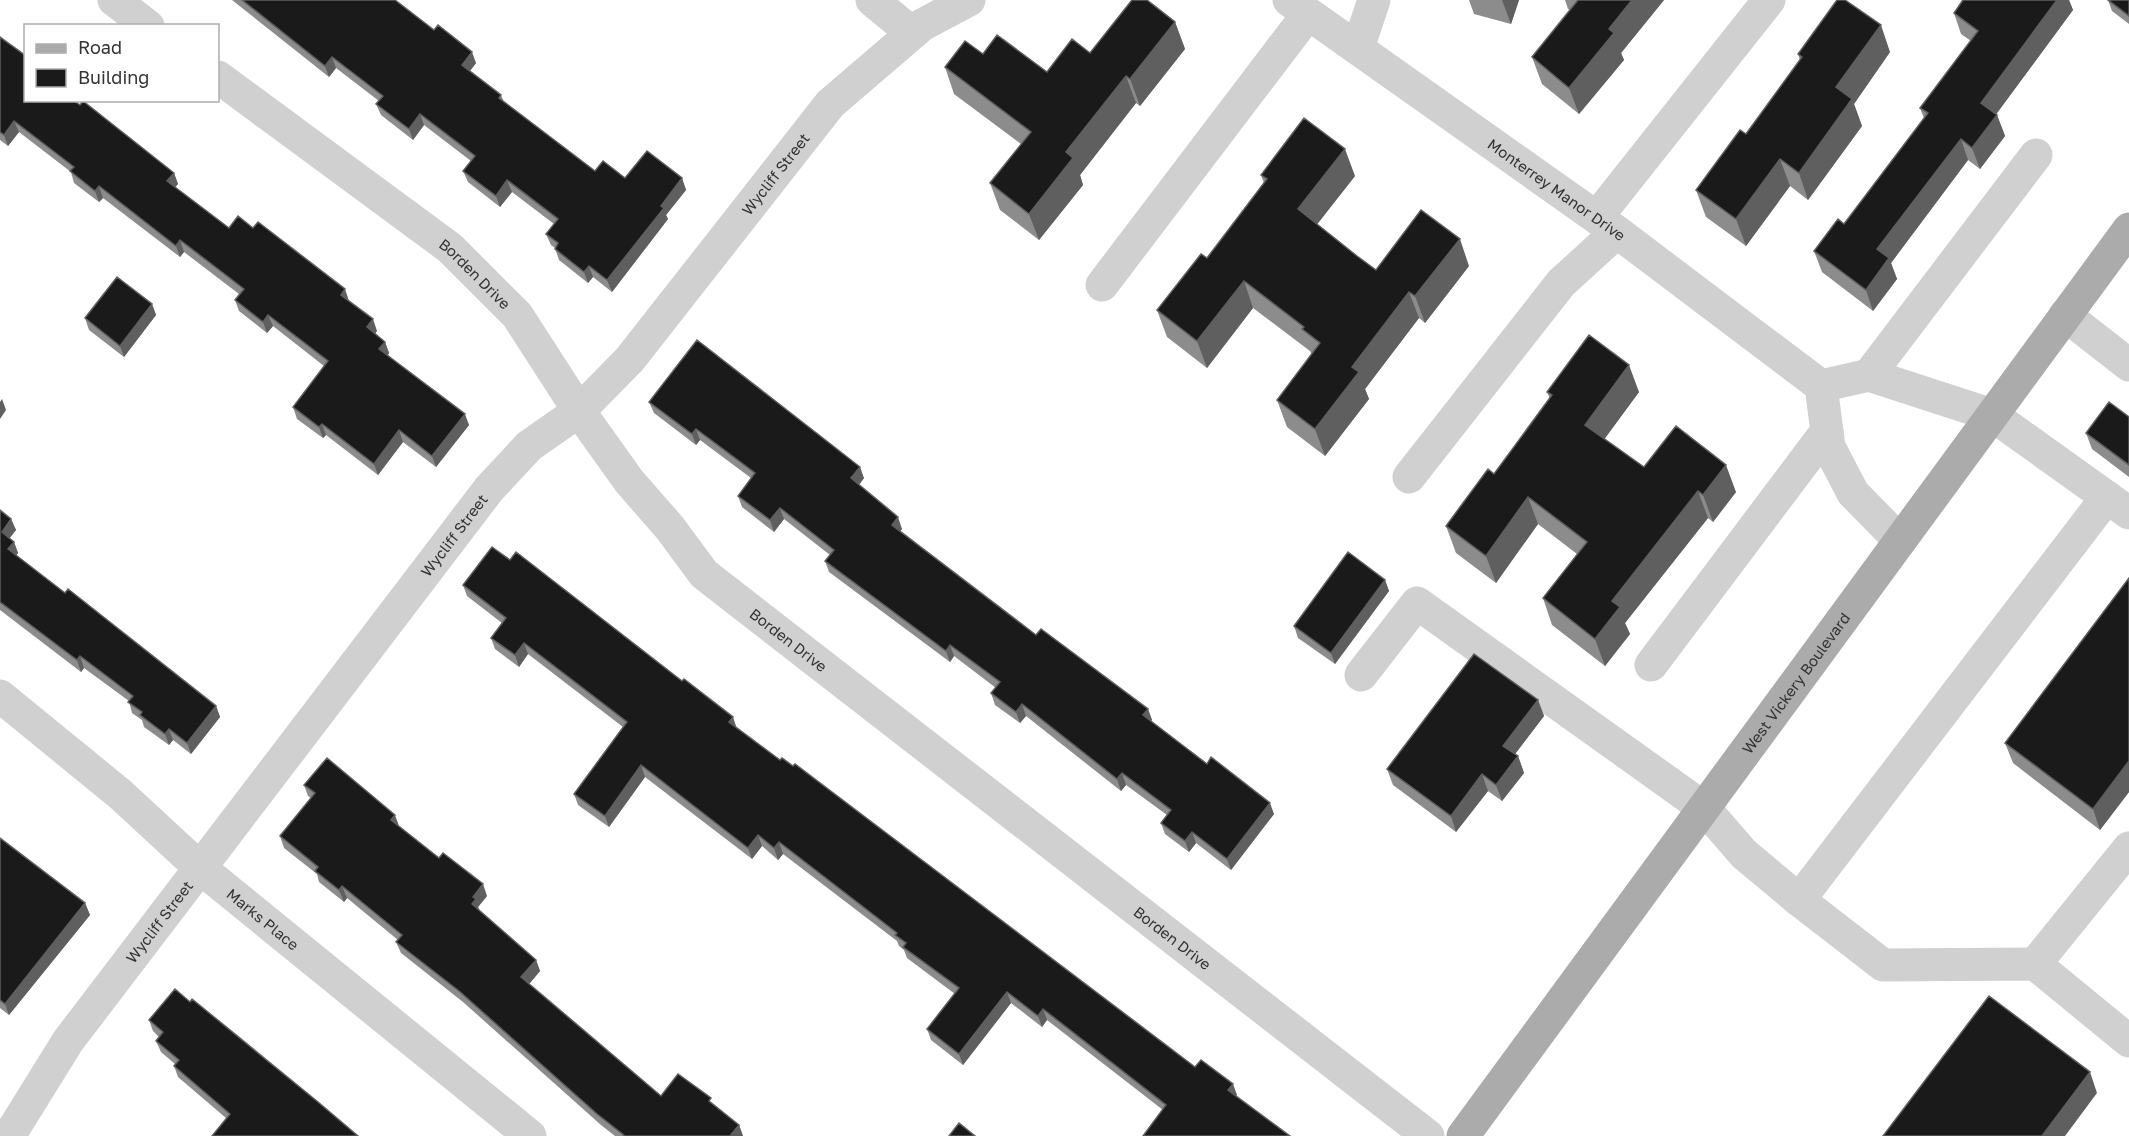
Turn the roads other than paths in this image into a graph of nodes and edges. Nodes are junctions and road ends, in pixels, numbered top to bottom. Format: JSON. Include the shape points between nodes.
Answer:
{"nodes":[{"id":1,"x":114,"y":0,"type":"edge"},
{"id":2,"x":872,"y":0,"type":"edge"},
{"id":3,"x":969,"y":0,"type":"edge"},
{"id":4,"x":1374,"y":0,"type":"edge"},
{"id":5,"x":1769,"y":0,"type":"edge"},
{"id":6,"x":1299,"y":7,"type":"edge"},
{"id":7,"x":145,"y":24,"type":"edge"},
{"id":8,"x":912,"y":33,"type":"junction"},
{"id":9,"x":1358,"y":48,"type":"junction"},
{"id":10,"x":219,"y":78,"type":"edge"},
{"id":11,"x":2036,"y":155,"type":"dead end"},
{"id":12,"x":1607,"y":225,"type":"junction"},
{"id":13,"x":2129,"y":229,"type":"edge"},
{"id":14,"x":1102,"y":285,"type":"dead end"},
{"id":15,"x":2065,"y":315,"type":"junction"},
{"id":16,"x":2129,"y":365,"type":"edge"},
{"id":17,"x":1869,"y":375,"type":"junction"},
{"id":18,"x":1821,"y":386,"type":"junction"},
{"id":19,"x":579,"y":411,"type":"junction"},
{"id":20,"x":1992,"y":415,"type":"junction"},
{"id":21,"x":1827,"y":431,"type":"junction"},
{"id":22,"x":1409,"y":477,"type":"dead end"},
{"id":23,"x":2118,"y":505,"type":"edge"},
{"id":24,"x":1900,"y":541,"type":"junction"},
{"id":25,"x":1651,"y":665,"type":"dead end"},
{"id":26,"x":1361,"y":675,"type":"dead end"},
{"id":27,"x":0,"y":696,"type":"edge"},
{"id":28,"x":1704,"y":808,"type":"junction"},
{"id":29,"x":2129,"y":848,"type":"edge"},
{"id":30,"x":199,"y":867,"type":"junction"},
{"id":31,"x":1798,"y":900,"type":"junction"},
{"id":32,"x":2035,"y":964,"type":"junction"},
{"id":33,"x":2129,"y":1041,"type":"edge"},
{"id":34,"x":9,"y":1136,"type":"edge"},
{"id":35,"x":530,"y":1136,"type":"edge"},
{"id":36,"x":1428,"y":1136,"type":"edge"},
{"id":37,"x":1463,"y":1136,"type":"edge"}],
"edges":[{"from":1,"to":7,"type":"street"},
{"from":2,"to":8,"type":"street"},
{"from":3,"to":8,"type":"street","name":"Wycliff Street"},
{"from":4,"to":9,"type":"street"},
{"from":5,"to":12,"type":"street"},
{"from":6,"to":9,"type":"street","name":"Monterrey Manor Drive"},
{"from":6,"to":14,"type":"street"},
{"from":8,"to":19,"type":"street","name":"Wycliff Street","via":[[830,104],[630,359]]},
{"from":9,"to":12,"type":"street","name":"Monterrey Manor Drive"},
{"from":10,"to":19,"type":"street","name":"Borden Drive","via":[[450,248],[517,315]]},
{"from":11,"to":17,"type":"street"},
{"from":12,"to":18,"type":"street","name":"Monterrey Manor Drive"},
{"from":12,"to":22,"type":"street"},
{"from":13,"to":15,"type":"main road","name":"West Vickery Boulevard"},
{"from":15,"to":16,"type":"street"},
{"from":15,"to":20,"type":"main road","name":"West Vickery Boulevard"},
{"from":17,"to":18,"type":"street"},
{"from":17,"to":20,"type":"street"},
{"from":18,"to":21,"type":"street"},
{"from":19,"to":30,"type":"street","name":"Wycliff Street","via":[[529,446],[489,489]]},
{"from":19,"to":36,"type":"street","name":"Borden Drive","via":[[704,574]]},
{"from":20,"to":23,"type":"street"},
{"from":20,"to":24,"type":"main road","name":"West Vickery Boulevard"},
{"from":21,"to":24,"type":"street","via":[[1829,447],[1853,493]]},
{"from":21,"to":25,"type":"street"},
{"from":23,"to":31,"type":"street"},
{"from":24,"to":28,"type":"main road","name":"West Vickery Boulevard"},
{"from":26,"to":28,"type":"street","via":[[1417,603]]},
{"from":27,"to":30,"type":"street","name":"Marks Place","via":[[120,794]]},
{"from":28,"to":31,"type":"street","via":[[1744,854]]},
{"from":28,"to":37,"type":"main road","name":"West Vickery Boulevard"},
{"from":29,"to":32,"type":"street"},
{"from":30,"to":34,"type":"street","name":"Wycliff Street","via":[[68,1041]]},
{"from":30,"to":35,"type":"street","name":"Marks Place"},
{"from":31,"to":32,"type":"street","via":[[1883,965]]},
{"from":32,"to":33,"type":"street"}]}
